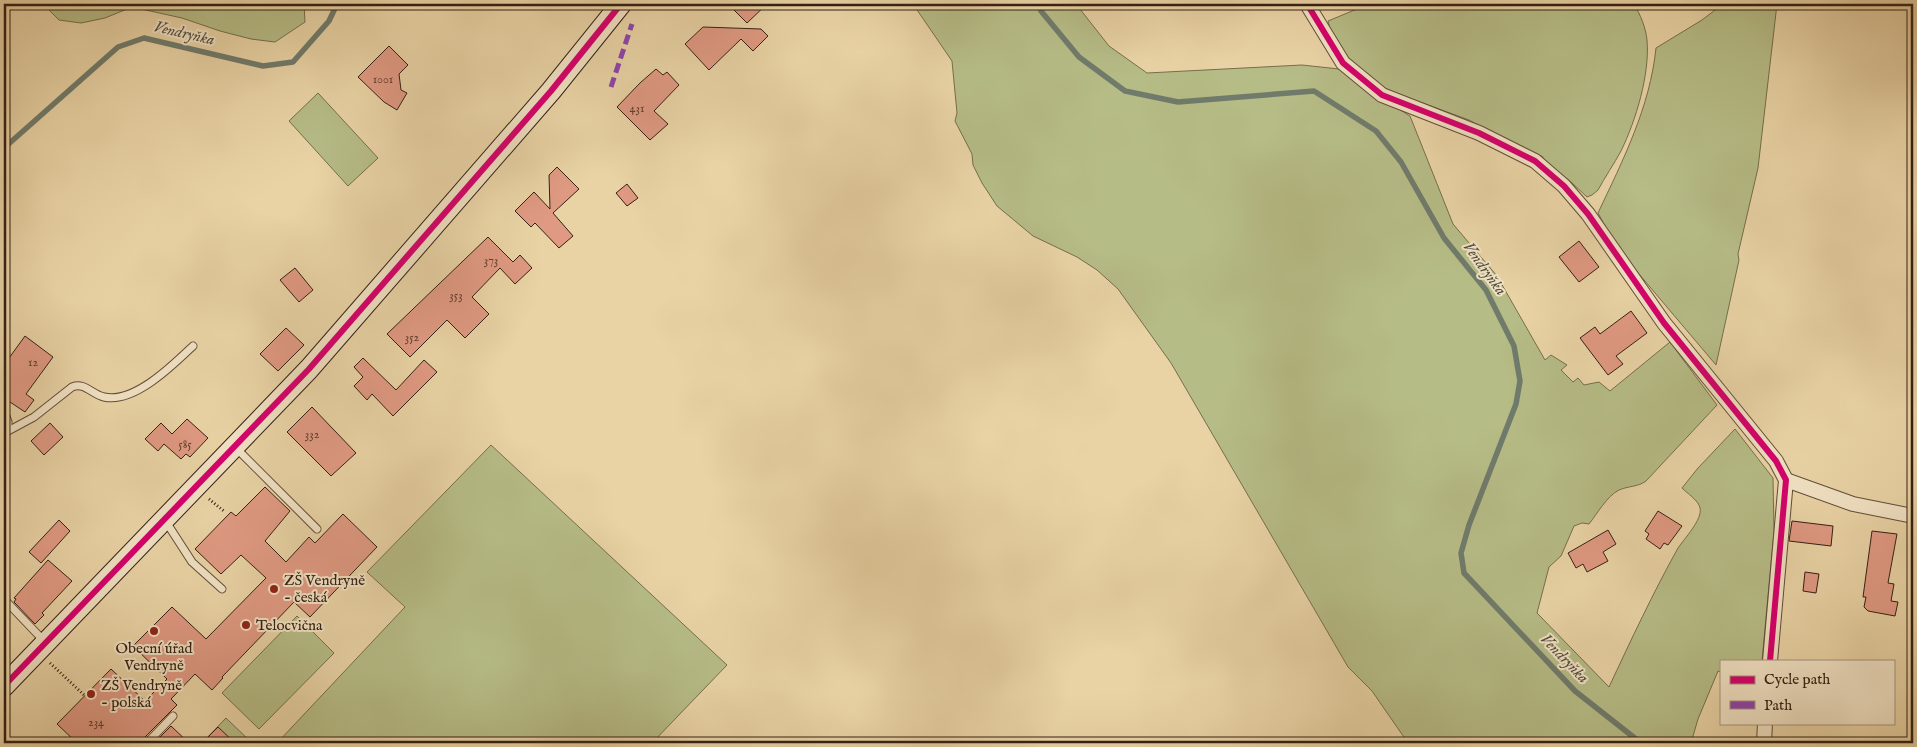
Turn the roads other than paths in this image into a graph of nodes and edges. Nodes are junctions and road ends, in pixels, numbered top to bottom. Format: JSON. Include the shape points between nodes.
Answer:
{"nodes":[{"id":1,"x":621,"y":4,"type":"edge"},
{"id":2,"x":1307,"y":4,"type":"edge"},
{"id":3,"x":193,"y":346,"type":"dead end"},
{"id":4,"x":4,"y":410,"type":"edge"},
{"id":5,"x":6,"y":433,"type":"edge"},
{"id":6,"x":234,"y":447,"type":"junction"},
{"id":7,"x":1786,"y":480,"type":"junction"},
{"id":8,"x":1913,"y":516,"type":"edge"},
{"id":9,"x":163,"y":522,"type":"junction"},
{"id":10,"x":317,"y":529,"type":"dead end"},
{"id":11,"x":222,"y":590,"type":"dead end"},
{"id":12,"x":4,"y":599,"type":"edge"},
{"id":13,"x":46,"y":651,"type":"junction"},
{"id":14,"x":1770,"y":660,"type":"edge"},
{"id":15,"x":4,"y":686,"type":"edge"},
{"id":16,"x":173,"y":716,"type":"dead end"},
{"id":17,"x":1765,"y":724,"type":"edge"},
{"id":18,"x":147,"y":743,"type":"edge"},
{"id":19,"x":1764,"y":743,"type":"edge"}],
"edges":[{"from":1,"to":6,"type":"street","via":[[551,91],[365,306]]},
{"from":2,"to":7,"type":"street","via":[[1343,63],[1382,95],[1479,133],[1535,161],[1564,186],[1588,214],[1664,323],[1776,461]]},
{"from":3,"to":5,"type":"lane","via":[[142,389],[104,397],[81,385],[72,387],[34,417]]},
{"from":4,"to":5,"type":"lane","via":[[8,422]]},
{"from":6,"to":9,"type":"street"},
{"from":6,"to":10,"type":"lane"},
{"from":7,"to":8,"type":"street","via":[[1853,504]]},
{"from":7,"to":14,"type":"street"},
{"from":9,"to":11,"type":"lane","via":[[192,562]]},
{"from":9,"to":13,"type":"street"},
{"from":12,"to":13,"type":"lane"},
{"from":13,"to":15,"type":"street"},
{"from":16,"to":18,"type":"lane"},
{"from":17,"to":19,"type":"street"}]}
